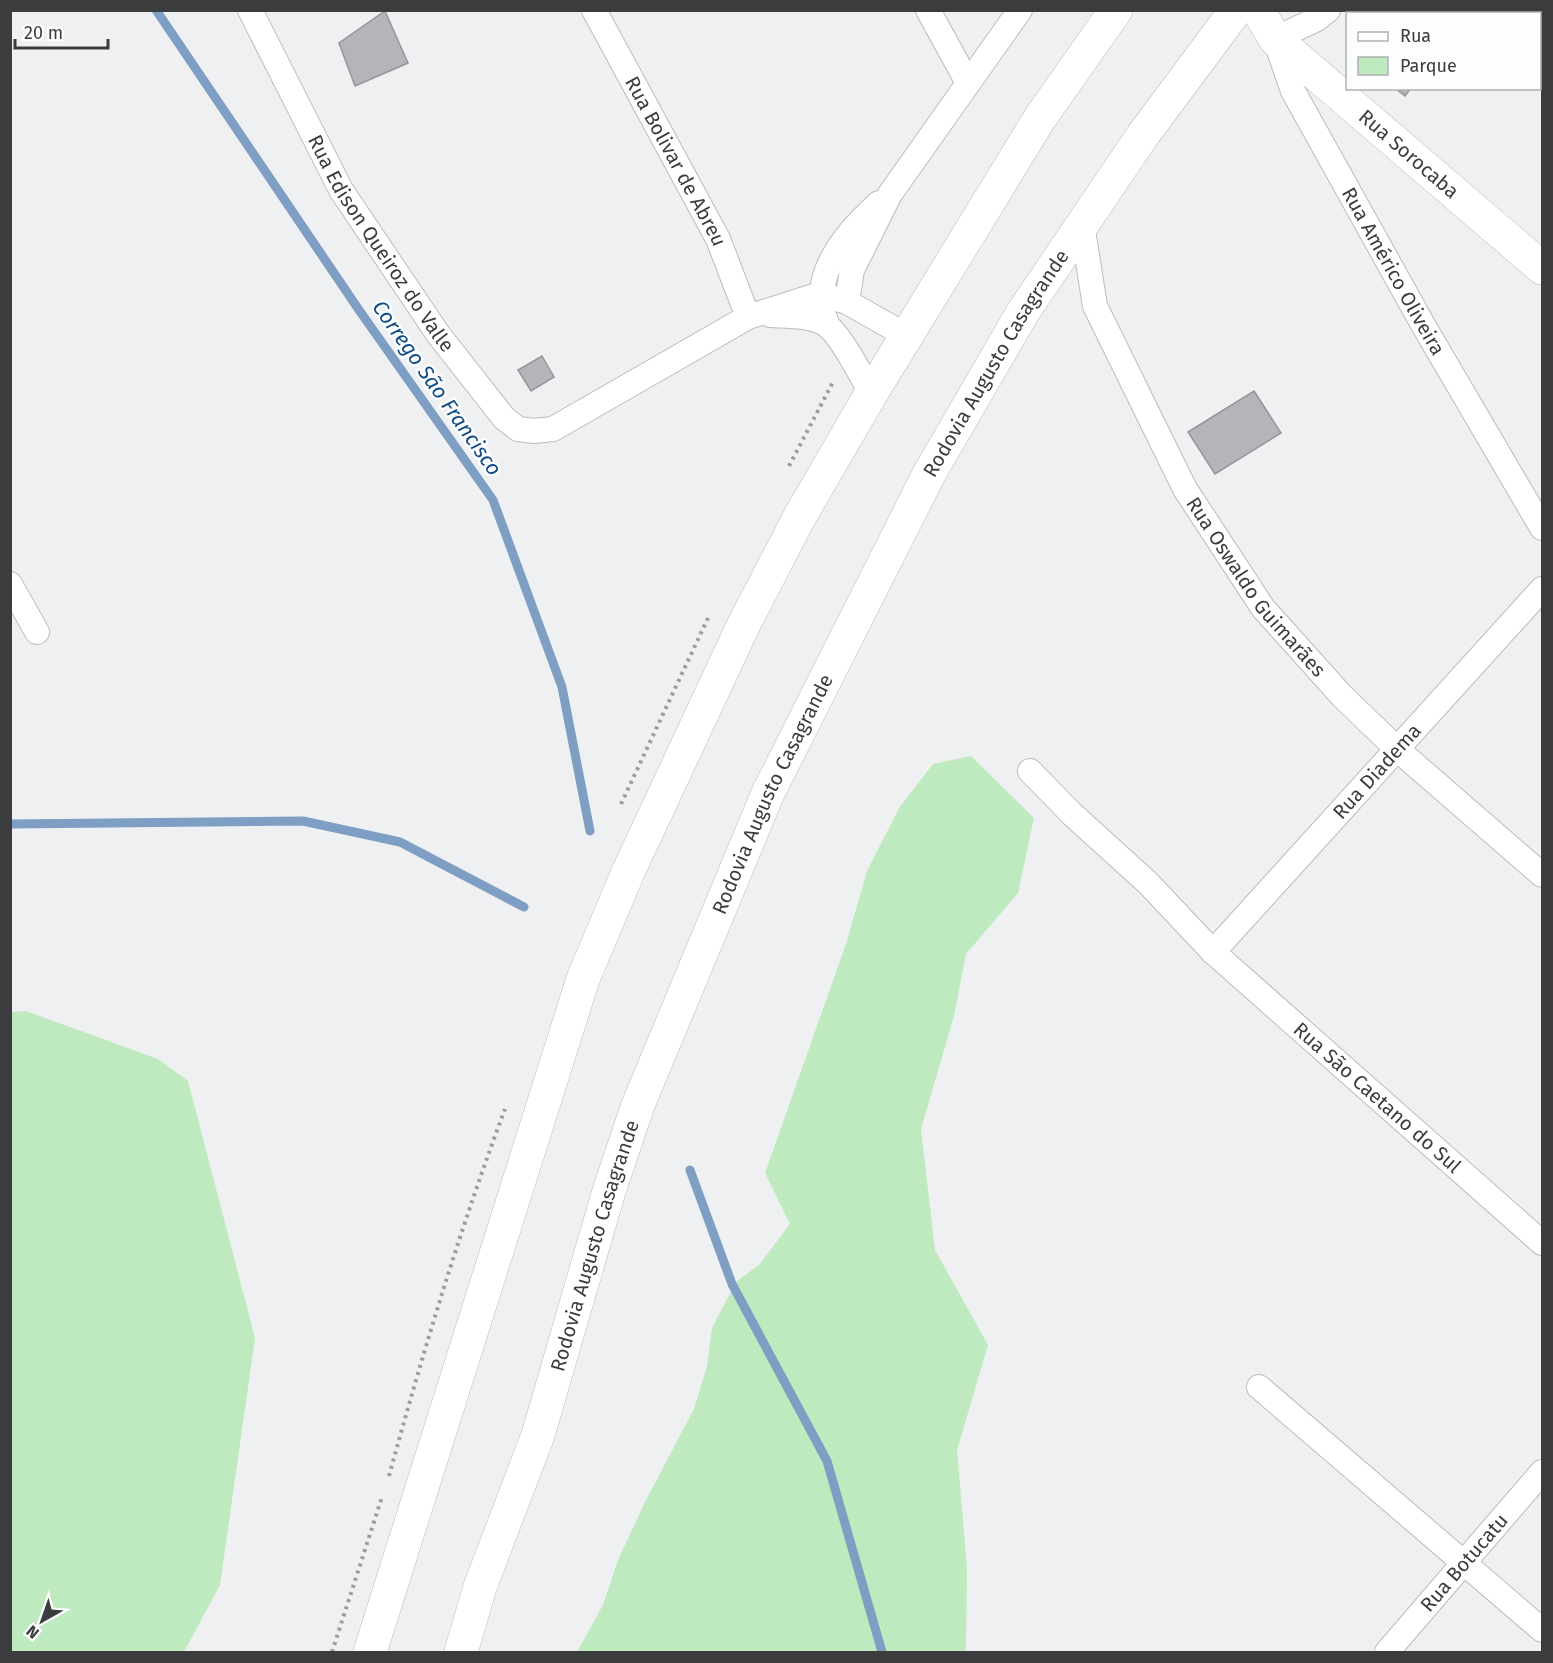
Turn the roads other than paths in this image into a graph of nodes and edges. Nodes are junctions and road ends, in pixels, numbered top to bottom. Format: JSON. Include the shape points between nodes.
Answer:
{"nodes":[{"id":1,"x":250,"y":10,"type":"edge"},
{"id":2,"x":594,"y":10,"type":"edge"},
{"id":3,"x":927,"y":10,"type":"edge"},
{"id":4,"x":1020,"y":10,"type":"edge"},
{"id":5,"x":1116,"y":10,"type":"edge"},
{"id":6,"x":1236,"y":10,"type":"edge"},
{"id":7,"x":1258,"y":10,"type":"edge"},
{"id":8,"x":1328,"y":10,"type":"edge"},
{"id":9,"x":1275,"y":39,"type":"junction"},
{"id":10,"x":968,"y":83,"type":"junction"},
{"id":11,"x":890,"y":194,"type":"junction"},
{"id":12,"x":1082,"y":224,"type":"junction"},
{"id":13,"x":1542,"y":268,"type":"edge"},
{"id":14,"x":820,"y":294,"type":"junction"},
{"id":15,"x":847,"y":302,"type":"junction"},
{"id":16,"x":752,"y":315,"type":"junction"},
{"id":17,"x":827,"y":324,"type":"junction"},
{"id":18,"x":907,"y":336,"type":"junction"},
{"id":19,"x":871,"y":394,"type":"junction"},
{"id":20,"x":1542,"y":528,"type":"edge"},
{"id":21,"x":10,"y":584,"type":"edge"},
{"id":22,"x":1542,"y":589,"type":"edge"},
{"id":23,"x":37,"y":632,"type":"dead end"},
{"id":24,"x":1398,"y":750,"type":"junction"},
{"id":25,"x":1030,"y":771,"type":"dead end"},
{"id":26,"x":1542,"y":875,"type":"edge"},
{"id":27,"x":1213,"y":952,"type":"junction"},
{"id":28,"x":1542,"y":1243,"type":"edge"},
{"id":29,"x":1259,"y":1387,"type":"dead end"},
{"id":30,"x":1542,"y":1472,"type":"edge"},
{"id":31,"x":1466,"y":1563,"type":"junction"},
{"id":32,"x":1542,"y":1630,"type":"edge"},
{"id":33,"x":370,"y":1653,"type":"edge"},
{"id":34,"x":461,"y":1653,"type":"edge"},
{"id":35,"x":1387,"y":1653,"type":"edge"}],
"edges":[{"from":1,"to":16,"type":"street","name":"Rua Edison Queiroz do Valle","via":[[341,190],[438,334],[504,418],[518,429],[553,429]]},
{"from":2,"to":16,"type":"street","name":"Rua Bolivar de Abreu","via":[[718,239]]},
{"from":3,"to":10,"type":"street"},
{"from":4,"to":10,"type":"street"},
{"from":5,"to":18,"type":"main road","via":[[1040,118]]},
{"from":6,"to":12,"type":"main road","name":"Rodovia Augusto Casagrande"},
{"from":7,"to":9,"type":"main road","name":"Rua Américo Oliveira"},
{"from":8,"to":9,"type":"street"},
{"from":9,"to":13,"type":"main road","name":"Rua Sorocaba"},
{"from":9,"to":20,"type":"street","name":"Rua Américo Oliveira","via":[[1293,91]]},
{"from":10,"to":11,"type":"street"},
{"from":11,"to":14,"type":"street","via":[[856,223],[826,268]]},
{"from":11,"to":15,"type":"street","via":[[852,270]]},
{"from":12,"to":24,"type":"street","name":"Rua Oswaldo Guimarães","via":[[1095,306],[1185,489],[1263,608],[1342,696]]},
{"from":12,"to":34,"type":"main road","name":"Rodovia Augusto Casagrande","via":[[1023,312],[929,474],[768,793],[638,1105],[538,1435],[480,1587]]},
{"from":14,"to":15,"type":"street"},
{"from":14,"to":16,"type":"street"},
{"from":14,"to":17,"type":"street","via":[[820,308]]},
{"from":15,"to":18,"type":"street"},
{"from":16,"to":17,"type":"street","via":[[807,317]]},
{"from":17,"to":19,"type":"street","via":[[859,369]]},
{"from":18,"to":19,"type":"main road"},
{"from":19,"to":33,"type":"main road","via":[[800,516],[744,624],[628,870],[583,979]]},
{"from":21,"to":23,"type":"street"},
{"from":22,"to":24,"type":"street","name":"Rua Diadema"},
{"from":24,"to":26,"type":"street","name":"Rua Oswaldo Guimarães"},
{"from":24,"to":27,"type":"street","name":"Rua Diadema"},
{"from":25,"to":27,"type":"street","name":"Rua São Caetano do Sul","via":[[1148,883]]},
{"from":27,"to":28,"type":"street","name":"Rua São Caetano do Sul"},
{"from":29,"to":31,"type":"street"},
{"from":30,"to":31,"type":"street","name":"Rua Botucatu"},
{"from":31,"to":32,"type":"street"},
{"from":31,"to":35,"type":"street","name":"Rua Botucatu"}]}
